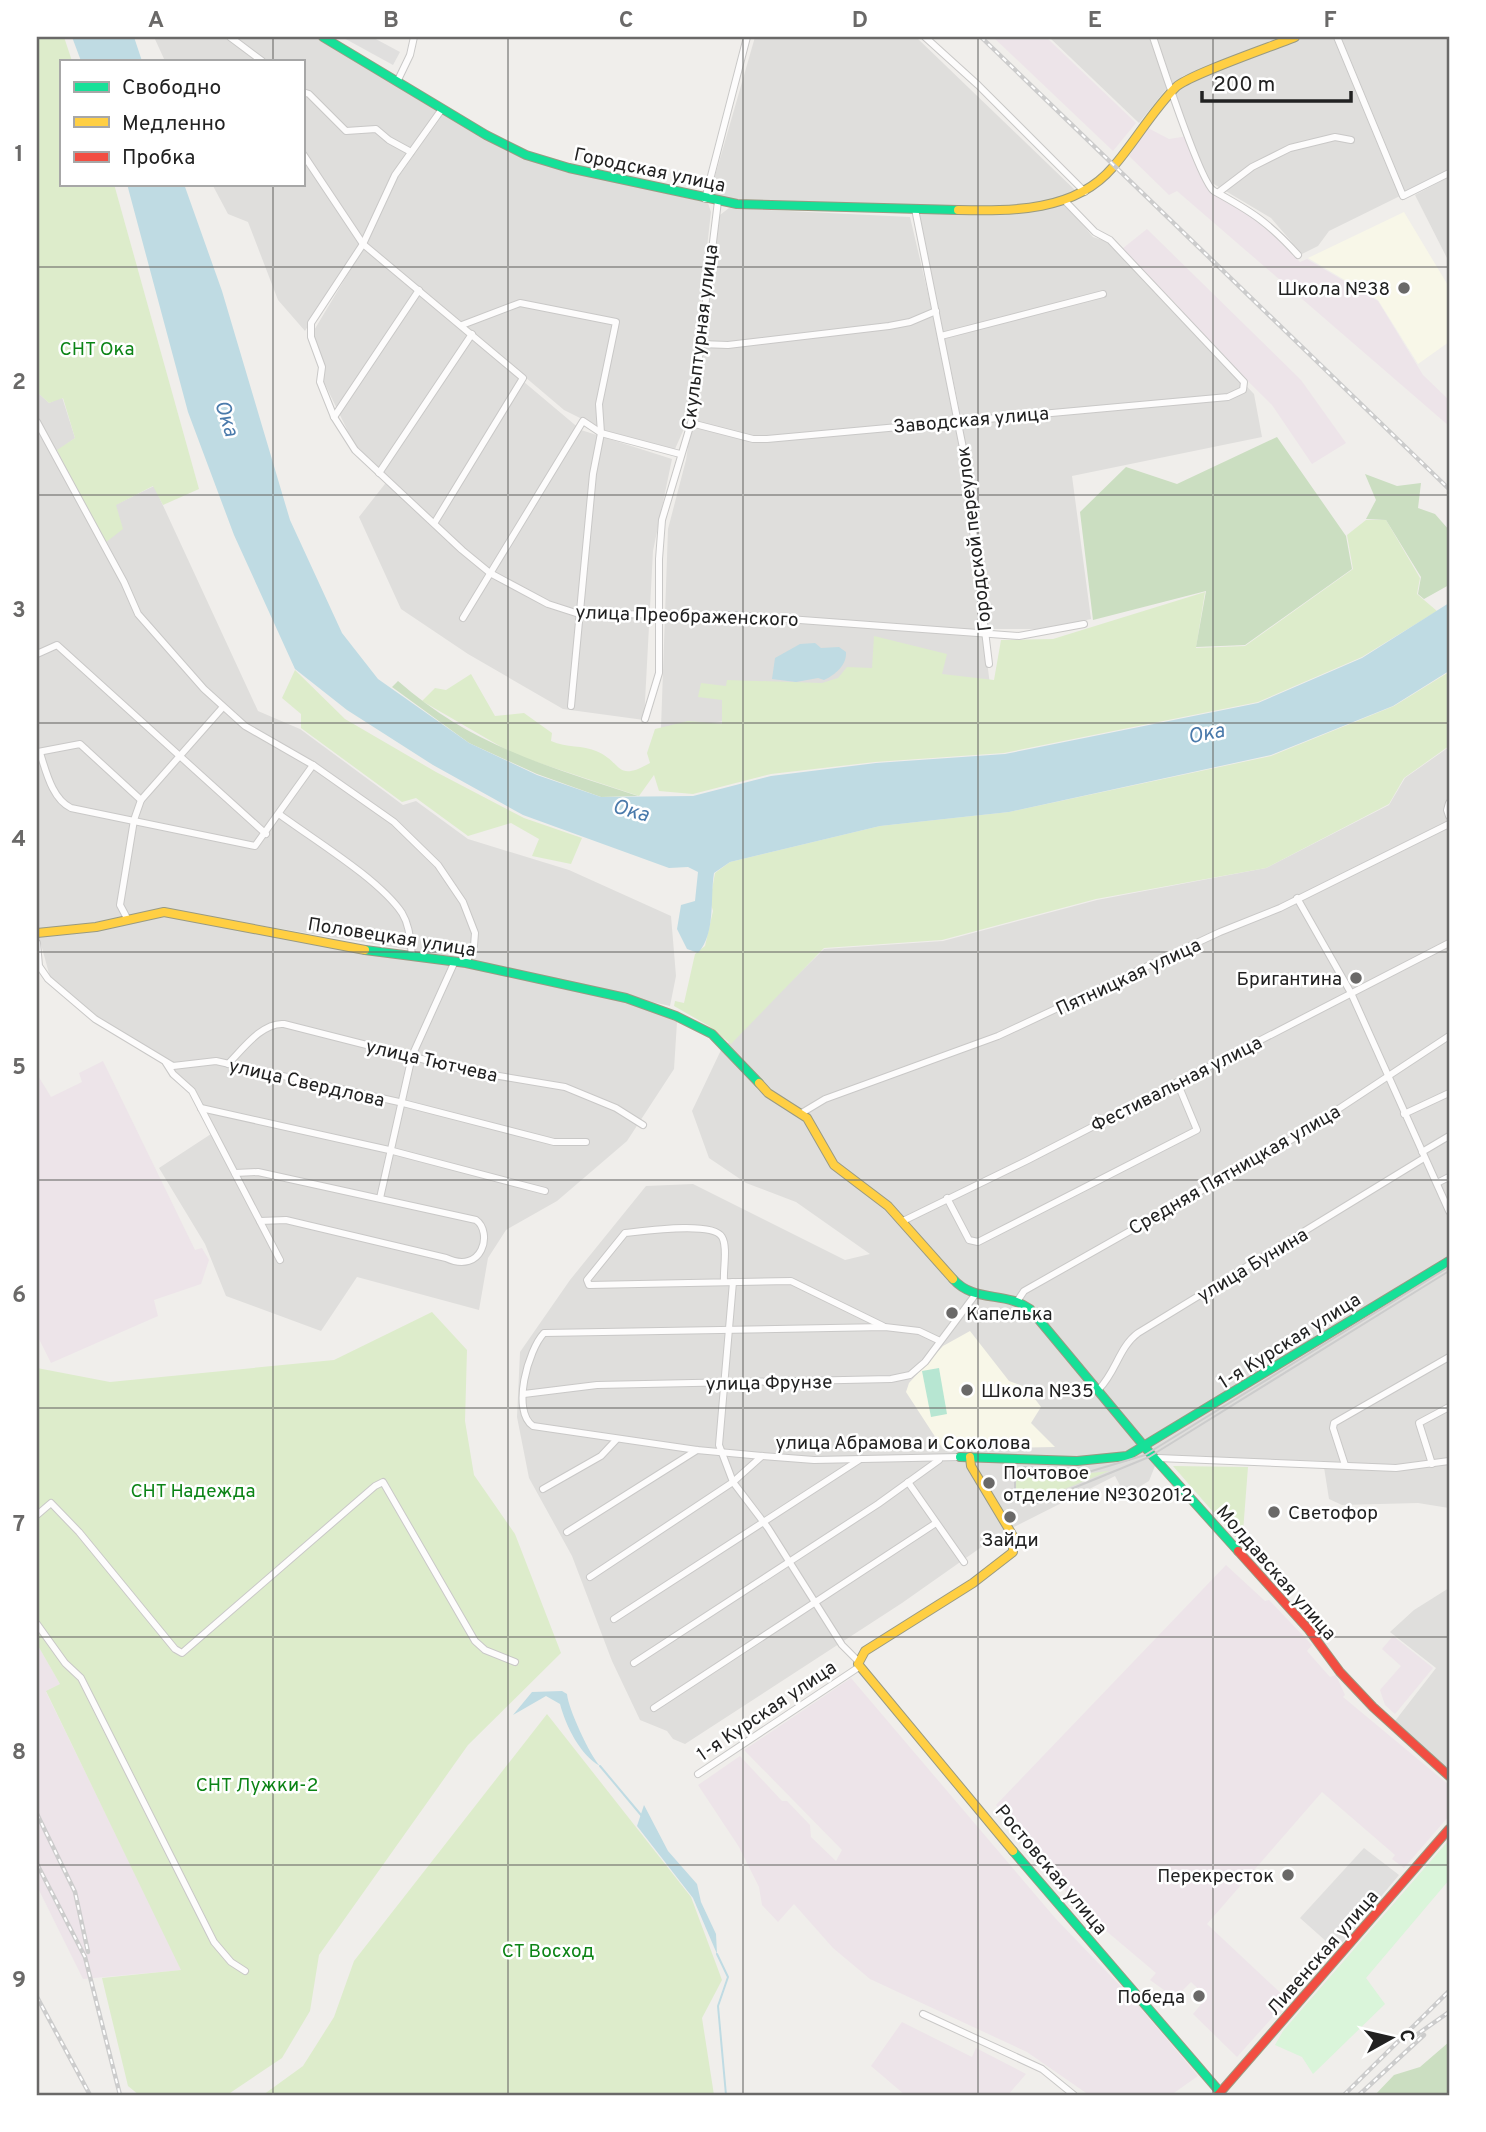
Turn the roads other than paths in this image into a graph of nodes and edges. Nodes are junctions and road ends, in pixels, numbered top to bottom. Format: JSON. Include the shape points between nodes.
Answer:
{"nodes":[{"id":1,"x":230,"y":37,"type":"edge"},
{"id":2,"x":323,"y":37,"type":"edge"},
{"id":3,"x":414,"y":37,"type":"edge"},
{"id":4,"x":747,"y":37,"type":"edge"},
{"id":5,"x":925,"y":37,"type":"edge"},
{"id":6,"x":1153,"y":37,"type":"edge"},
{"id":7,"x":1295,"y":37,"type":"edge"},
{"id":8,"x":1337,"y":37,"type":"edge"},
{"id":9,"x":261,"y":60,"type":"edge"},
{"id":10,"x":397,"y":82,"type":"junction"},
{"id":11,"x":1172,"y":90,"type":"junction"},
{"id":12,"x":304,"y":92,"type":"edge"},
{"id":13,"x":442,"y":109,"type":"junction"},
{"id":14,"x":1351,"y":140,"type":"dead end"},
{"id":15,"x":411,"y":152,"type":"junction"},
{"id":16,"x":304,"y":156,"type":"edge"},
{"id":17,"x":1449,"y":173,"type":"edge"},
{"id":18,"x":1085,"y":192,"type":"junction"},
{"id":19,"x":1219,"y":192,"type":"junction"},
{"id":20,"x":705,"y":199,"type":"junction"},
{"id":21,"x":718,"y":201,"type":"junction"},
{"id":22,"x":1065,"y":201,"type":"junction"},
{"id":23,"x":915,"y":209,"type":"junction"},
{"id":24,"x":363,"y":244,"type":"junction"},
{"id":25,"x":1298,"y":255,"type":"dead end"},
{"id":26,"x":419,"y":290,"type":"junction"},
{"id":27,"x":1103,"y":295,"type":"dead end"},
{"id":28,"x":936,"y":311,"type":"junction"},
{"id":29,"x":461,"y":325,"type":"junction"},
{"id":30,"x":472,"y":334,"type":"junction"},
{"id":31,"x":941,"y":336,"type":"junction"},
{"id":32,"x":700,"y":344,"type":"junction"},
{"id":33,"x":334,"y":417,"type":"junction"},
{"id":34,"x":957,"y":420,"type":"junction"},
{"id":35,"x":37,"y":422,"type":"edge"},
{"id":36,"x":691,"y":423,"type":"junction"},
{"id":37,"x":601,"y":433,"type":"junction"},
{"id":38,"x":680,"y":454,"type":"junction"},
{"id":39,"x":379,"y":473,"type":"junction"},
{"id":40,"x":435,"y":522,"type":"junction"},
{"id":41,"x":490,"y":573,"type":"junction"},
{"id":42,"x":657,"y":613,"type":"junction"},
{"id":43,"x":579,"y":614,"type":"junction"},
{"id":44,"x":463,"y":618,"type":"dead end"},
{"id":45,"x":1084,"y":624,"type":"dead end"},
{"id":46,"x":983,"y":634,"type":"junction"},
{"id":47,"x":37,"y":654,"type":"edge"},
{"id":48,"x":989,"y":664,"type":"dead end"},
{"id":49,"x":570,"y":706,"type":"dead end"},
{"id":50,"x":223,"y":707,"type":"junction"},
{"id":51,"x":645,"y":719,"type":"dead end"},
{"id":52,"x":38,"y":752,"type":"edge"},
{"id":53,"x":178,"y":754,"type":"junction"},
{"id":54,"x":313,"y":765,"type":"junction"},
{"id":55,"x":141,"y":800,"type":"junction"},
{"id":56,"x":1449,"y":803,"type":"edge"},
{"id":57,"x":279,"y":814,"type":"junction"},
{"id":58,"x":1449,"y":816,"type":"edge"},
{"id":59,"x":134,"y":820,"type":"junction"},
{"id":60,"x":1449,"y":824,"type":"edge"},
{"id":61,"x":266,"y":834,"type":"junction"},
{"id":62,"x":1297,"y":898,"type":"junction"},
{"id":63,"x":128,"y":920,"type":"junction"},
{"id":64,"x":37,"y":933,"type":"edge"},
{"id":65,"x":37,"y":943,"type":"edge"},
{"id":66,"x":1449,"y":943,"type":"edge"},
{"id":67,"x":412,"y":955,"type":"junction"},
{"id":68,"x":455,"y":961,"type":"junction"},
{"id":69,"x":466,"y":963,"type":"junction"},
{"id":70,"x":1351,"y":993,"type":"junction"},
{"id":71,"x":1449,"y":1035,"type":"edge"},
{"id":72,"x":412,"y":1056,"type":"junction"},
{"id":73,"x":165,"y":1062,"type":"junction"},
{"id":74,"x":228,"y":1064,"type":"junction"},
{"id":75,"x":1389,"y":1075,"type":"junction"},
{"id":76,"x":1177,"y":1082,"type":"junction"},
{"id":77,"x":1449,"y":1093,"type":"edge"},
{"id":78,"x":399,"y":1102,"type":"junction"},
{"id":79,"x":201,"y":1108,"type":"junction"},
{"id":80,"x":800,"y":1114,"type":"junction"},
{"id":81,"x":1404,"y":1114,"type":"junction"},
{"id":82,"x":643,"y":1125,"type":"dead end"},
{"id":83,"x":1449,"y":1136,"type":"edge"},
{"id":84,"x":586,"y":1142,"type":"dead end"},
{"id":85,"x":389,"y":1150,"type":"junction"},
{"id":86,"x":1423,"y":1155,"type":"junction"},
{"id":87,"x":235,"y":1173,"type":"junction"},
{"id":88,"x":1449,"y":1177,"type":"edge"},
{"id":89,"x":1437,"y":1184,"type":"junction"},
{"id":90,"x":545,"y":1192,"type":"dead end"},
{"id":91,"x":380,"y":1198,"type":"junction"},
{"id":92,"x":947,"y":1198,"type":"junction"},
{"id":93,"x":1449,"y":1211,"type":"edge"},
{"id":94,"x":260,"y":1221,"type":"junction"},
{"id":95,"x":903,"y":1221,"type":"junction"},
{"id":96,"x":281,"y":1260,"type":"dead end"},
{"id":97,"x":1449,"y":1261,"type":"edge"},
{"id":98,"x":724,"y":1281,"type":"junction"},
{"id":99,"x":733,"y":1282,"type":"junction"},
{"id":100,"x":975,"y":1296,"type":"junction"},
{"id":101,"x":1018,"y":1300,"type":"junction"},
{"id":102,"x":885,"y":1327,"type":"junction"},
{"id":103,"x":728,"y":1330,"type":"junction"},
{"id":104,"x":940,"y":1341,"type":"junction"},
{"id":105,"x":1449,"y":1357,"type":"edge"},
{"id":106,"x":724,"y":1382,"type":"junction"},
{"id":107,"x":1098,"y":1389,"type":"junction"},
{"id":108,"x":524,"y":1394,"type":"junction"},
{"id":109,"x":1449,"y":1407,"type":"edge"},
{"id":110,"x":616,"y":1440,"type":"junction"},
{"id":111,"x":1146,"y":1447,"type":"junction"},
{"id":112,"x":697,"y":1450,"type":"junction"},
{"id":113,"x":722,"y":1451,"type":"junction"},
{"id":114,"x":762,"y":1456,"type":"junction"},
{"id":115,"x":965,"y":1457,"type":"junction"},
{"id":116,"x":941,"y":1458,"type":"junction"},
{"id":117,"x":1158,"y":1458,"type":"junction"},
{"id":118,"x":860,"y":1459,"type":"junction"},
{"id":119,"x":1449,"y":1461,"type":"edge"},
{"id":120,"x":1432,"y":1464,"type":"junction"},
{"id":121,"x":1345,"y":1465,"type":"junction"},
{"id":122,"x":733,"y":1482,"type":"junction"},
{"id":123,"x":908,"y":1482,"type":"junction"},
{"id":124,"x":543,"y":1489,"type":"dead end"},
{"id":125,"x":37,"y":1515,"type":"edge"},
{"id":126,"x":762,"y":1520,"type":"junction"},
{"id":127,"x":936,"y":1522,"type":"junction"},
{"id":128,"x":567,"y":1532,"type":"dead end"},
{"id":129,"x":789,"y":1562,"type":"junction"},
{"id":130,"x":964,"y":1562,"type":"dead end"},
{"id":131,"x":590,"y":1577,"type":"dead end"},
{"id":132,"x":815,"y":1602,"type":"junction"},
{"id":133,"x":614,"y":1619,"type":"dead end"},
{"id":134,"x":37,"y":1624,"type":"edge"},
{"id":135,"x":515,"y":1662,"type":"dead end"},
{"id":136,"x":634,"y":1663,"type":"dead end"},
{"id":137,"x":859,"y":1664,"type":"junction"},
{"id":138,"x":654,"y":1708,"type":"dead end"},
{"id":139,"x":698,"y":1774,"type":"dead end"},
{"id":140,"x":1449,"y":1776,"type":"edge"},
{"id":141,"x":1449,"y":1829,"type":"edge"},
{"id":142,"x":245,"y":1971,"type":"dead end"},
{"id":143,"x":923,"y":2014,"type":"dead end"},
{"id":144,"x":1219,"y":2094,"type":"edge"},
{"id":145,"x":1074,"y":2095,"type":"edge"}],
"edges":[{"from":1,"to":9,"type":"street"},
{"from":2,"to":10,"type":"street","name":"Городская улица"},
{"from":3,"to":10,"type":"street"},
{"from":4,"to":20,"type":"street"},
{"from":5,"to":18,"type":"street"},
{"from":6,"to":11,"type":"street"},
{"from":7,"to":11,"type":"street","via":[[1186,80]]},
{"from":8,"to":17,"type":"street","via":[[1403,196]]},
{"from":10,"to":13,"type":"street","name":"Городская улица"},
{"from":11,"to":18,"type":"street","name":"Городская улица","via":[[1111,170]]},
{"from":11,"to":19,"type":"street","via":[[1206,181]]},
{"from":12,"to":15,"type":"street","via":[[346,131],[376,129]]},
{"from":13,"to":15,"type":"street"},
{"from":13,"to":20,"type":"street","name":"Городская улица","via":[[526,155]]},
{"from":14,"to":19,"type":"street","via":[[1335,137],[1290,148],[1252,167]]},
{"from":15,"to":24,"type":"street","via":[[395,175]]},
{"from":16,"to":24,"type":"street"},
{"from":18,"to":22,"type":"street","name":"Городская улица"},
{"from":19,"to":25,"type":"street","via":[[1267,221]]},
{"from":20,"to":21,"type":"street","name":"Городская улица"},
{"from":21,"to":23,"type":"street","name":"Городская улица","via":[[768,207]]},
{"from":21,"to":32,"type":"street","name":"Скульптурная улица"},
{"from":22,"to":23,"type":"street","name":"Городская улица","via":[[1004,211]]},
{"from":22,"to":34,"type":"street","name":"Заводская улица","via":[[1095,232],[1110,240],[1244,382],[1243,390],[1228,397]]},
{"from":23,"to":28,"type":"street","name":"Городской переулок"},
{"from":24,"to":26,"type":"street"},
{"from":24,"to":33,"type":"street","name":"улица Преображенского","via":[[311,323],[322,367],[320,382]]},
{"from":26,"to":29,"type":"street"},
{"from":26,"to":33,"type":"street"},
{"from":27,"to":31,"type":"street"},
{"from":28,"to":31,"type":"street","name":"Городской переулок"},
{"from":28,"to":32,"type":"street","via":[[889,326],[728,345]]},
{"from":29,"to":30,"type":"street"},
{"from":29,"to":37,"type":"street","via":[[520,303],[616,322],[599,404]]},
{"from":30,"to":39,"type":"street"},
{"from":30,"to":40,"type":"street","via":[[523,378]]},
{"from":31,"to":34,"type":"street","name":"Городской переулок"},
{"from":32,"to":36,"type":"street","name":"Скульптурная улица"},
{"from":33,"to":39,"type":"street","name":"улица Преображенского","via":[[355,450]]},
{"from":34,"to":36,"type":"street","name":"Заводская улица","via":[[767,439]]},
{"from":34,"to":46,"type":"street","name":"Городской переулок"},
{"from":35,"to":50,"type":"street","via":[[138,614]]},
{"from":36,"to":38,"type":"street","name":"Скульптурная улица"},
{"from":37,"to":38,"type":"street"},
{"from":37,"to":41,"type":"street","via":[[583,421]]},
{"from":37,"to":43,"type":"street"},
{"from":38,"to":42,"type":"street","name":"Скульптурная улица","via":[[663,520]]},
{"from":39,"to":40,"type":"street","name":"улица Преображенского"},
{"from":40,"to":41,"type":"street","name":"улица Преображенского"},
{"from":41,"to":43,"type":"street","name":"улица Преображенского","via":[[548,604]]},
{"from":41,"to":44,"type":"street"},
{"from":42,"to":43,"type":"street","name":"улица Преображенского"},
{"from":42,"to":46,"type":"street","name":"улица Преображенского","via":[[745,615]]},
{"from":42,"to":51,"type":"street","name":"Скульптурная улица","via":[[659,673]]},
{"from":43,"to":49,"type":"street"},
{"from":45,"to":46,"type":"street","name":"улица Преображенского","via":[[1019,636]]},
{"from":46,"to":48,"type":"street","name":"Городской переулок"},
{"from":47,"to":53,"type":"street","via":[[57,645]]},
{"from":50,"to":53,"type":"street","via":[[208,728]]},
{"from":50,"to":54,"type":"street","via":[[244,726]]},
{"from":52,"to":55,"type":"street","via":[[80,744]]},
{"from":52,"to":59,"type":"street","via":[[66,806]]},
{"from":53,"to":55,"type":"street"},
{"from":53,"to":61,"type":"street"},
{"from":54,"to":57,"type":"street"},
{"from":54,"to":69,"type":"street","via":[[394,822],[438,865],[463,902],[475,933]]},
{"from":55,"to":59,"type":"street"},
{"from":56,"to":58,"type":"street"},
{"from":57,"to":61,"type":"street"},
{"from":57,"to":67,"type":"street","via":[[369,880],[401,913]]},
{"from":59,"to":61,"type":"street","via":[[255,846]]},
{"from":59,"to":63,"type":"street","via":[[120,905]]},
{"from":60,"to":62,"type":"street","name":"Пятницкая улица"},
{"from":62,"to":70,"type":"street"},
{"from":62,"to":80,"type":"street","name":"Пятницкая улица","via":[[998,1036],[825,1098]]},
{"from":63,"to":64,"type":"street","name":"Половецкая улица"},
{"from":63,"to":67,"type":"street","name":"Половецкая улица","via":[[164,912]]},
{"from":65,"to":73,"type":"street","name":"улица Свердлова","via":[[40,966],[48,979],[95,1019]]},
{"from":66,"to":70,"type":"street","name":"Фестивальная улица"},
{"from":67,"to":68,"type":"street","name":"Половецкая улица"},
{"from":68,"to":69,"type":"street","name":"Половецкая улица"},
{"from":68,"to":72,"type":"street"},
{"from":69,"to":80,"type":"street","name":"Половецкая улица","via":[[626,998],[700,1028],[730,1050],[768,1093]]},
{"from":70,"to":75,"type":"street"},
{"from":70,"to":76,"type":"street","name":"Фестивальная улица"},
{"from":71,"to":75,"type":"street","name":"Средняя Пятницкая улица"},
{"from":72,"to":74,"type":"street","name":"улица Тютчева","via":[[277,1024]]},
{"from":72,"to":78,"type":"street"},
{"from":72,"to":82,"type":"street","name":"улица Тютчева","via":[[469,1072],[565,1087]]},
{"from":73,"to":74,"type":"street","name":"улица Свердлова","via":[[173,1066]]},
{"from":73,"to":79,"type":"street"},
{"from":74,"to":78,"type":"street","name":"улица Свердлова"},
{"from":75,"to":81,"type":"street"},
{"from":75,"to":101,"type":"street","name":"Средняя Пятницкая улица","via":[[1296,1137],[1147,1219],[1024,1292]]},
{"from":76,"to":92,"type":"street","name":"Фестивальная улица"},
{"from":76,"to":92,"type":"street","via":[[1197,1130],[1015,1223],[972,1242]]},
{"from":77,"to":81,"type":"street"},
{"from":78,"to":84,"type":"street","name":"улица Свердлова","via":[[554,1142]]},
{"from":78,"to":85,"type":"street"},
{"from":79,"to":85,"type":"street"},
{"from":79,"to":87,"type":"street"},
{"from":80,"to":95,"type":"street","via":[[813,1125],[834,1165]]},
{"from":81,"to":86,"type":"street"},
{"from":83,"to":86,"type":"street","name":"улица Бунина"},
{"from":85,"to":90,"type":"street"},
{"from":85,"to":91,"type":"street"},
{"from":86,"to":89,"type":"street"},
{"from":86,"to":107,"type":"street","name":"улица Бунина","via":[[1138,1333]]},
{"from":87,"to":91,"type":"street","via":[[258,1172]]},
{"from":87,"to":94,"type":"street"},
{"from":88,"to":89,"type":"street"},
{"from":89,"to":93,"type":"street"},
{"from":91,"to":94,"type":"street","via":[[476,1220],[485,1232],[476,1258],[460,1265],[286,1220]]},
{"from":92,"to":95,"type":"street","name":"Фестивальная улица"},
{"from":94,"to":96,"type":"street"},
{"from":95,"to":100,"type":"street","via":[[959,1286]]},
{"from":97,"to":111,"type":"street","name":"1-я Курская улица"},
{"from":98,"to":98,"type":"street","via":[[589,1285],[587,1280],[625,1233],[673,1228],[714,1229],[720,1234]]},
{"from":98,"to":99,"type":"street"},
{"from":99,"to":102,"type":"street","via":[[791,1281]]},
{"from":99,"to":103,"type":"street","name":"Ростовская улица"},
{"from":100,"to":101,"type":"street"},
{"from":100,"to":104,"type":"street","name":"улица Фрунзе"},
{"from":101,"to":107,"type":"street","name":"Молдавская улица"},
{"from":102,"to":103,"type":"street"},
{"from":102,"to":104,"type":"street","via":[[919,1331]]},
{"from":103,"to":106,"type":"street","name":"Ростовская улица"},
{"from":103,"to":108,"type":"street","via":[[544,1333],[535,1342]]},
{"from":104,"to":106,"type":"street","name":"улица Фрунзе","via":[[916,1371],[891,1380]]},
{"from":105,"to":121,"type":"street","via":[[1334,1423]]},
{"from":106,"to":108,"type":"street","name":"улица Фрунзе","via":[[597,1385]]},
{"from":106,"to":113,"type":"street","name":"Ростовская улица","via":[[718,1431]]},
{"from":107,"to":111,"type":"street","name":"Молдавская улица"},
{"from":108,"to":110,"type":"street","name":"улица Абрамова и Соколова","via":[[525,1418],[533,1426]]},
{"from":109,"to":120,"type":"street","via":[[1419,1423]]},
{"from":110,"to":112,"type":"street","name":"улица Абрамова и Соколова"},
{"from":110,"to":124,"type":"street","via":[[601,1456]]},
{"from":111,"to":115,"type":"street","name":"улица Абрамова и Соколова","via":[[1120,1458],[1092,1460]]},
{"from":111,"to":117,"type":"street","name":"Молдавская улица"},
{"from":112,"to":113,"type":"street","name":"улица Абрамова и Соколова"},
{"from":112,"to":128,"type":"street"},
{"from":113,"to":114,"type":"street","name":"улица Абрамова и Соколова"},
{"from":113,"to":122,"type":"street","name":"Ростовская улица"},
{"from":114,"to":118,"type":"street","name":"улица Абрамова и Соколова"},
{"from":114,"to":122,"type":"street"},
{"from":115,"to":116,"type":"street","name":"улица Абрамова и Соколова"},
{"from":115,"to":137,"type":"street","name":"1-я Курская улица","via":[[1013,1536],[1010,1556],[865,1651]]},
{"from":116,"to":118,"type":"street","name":"улица Абрамова и Соколова"},
{"from":116,"to":123,"type":"street"},
{"from":117,"to":121,"type":"street"},
{"from":117,"to":140,"type":"street","name":"Молдавская улица","via":[[1309,1630],[1340,1672]]},
{"from":118,"to":126,"type":"street"},
{"from":119,"to":120,"type":"street"},
{"from":120,"to":121,"type":"street","via":[[1396,1468]]},
{"from":122,"to":126,"type":"street","name":"Ростовская улица"},
{"from":122,"to":131,"type":"street"},
{"from":123,"to":127,"type":"street"},
{"from":123,"to":129,"type":"street"},
{"from":125,"to":135,"type":"street","via":[[51,1503],[182,1653],[383,1482],[475,1641]]},
{"from":126,"to":129,"type":"street","name":"Ростовская улица"},
{"from":126,"to":133,"type":"street"},
{"from":127,"to":130,"type":"street"},
{"from":127,"to":132,"type":"street"},
{"from":129,"to":132,"type":"street","name":"Ростовская улица"},
{"from":129,"to":136,"type":"street"},
{"from":132,"to":137,"type":"street","name":"Ростовская улица"},
{"from":132,"to":138,"type":"street"},
{"from":134,"to":142,"type":"street","via":[[81,1678],[214,1942]]},
{"from":137,"to":139,"type":"street","name":"1-я Курская улица"},
{"from":137,"to":144,"type":"street","name":"Ростовская улица"},
{"from":141,"to":144,"type":"street","name":"Ливенская улица"},
{"from":143,"to":145,"type":"street","via":[[1042,2069]]}]}
